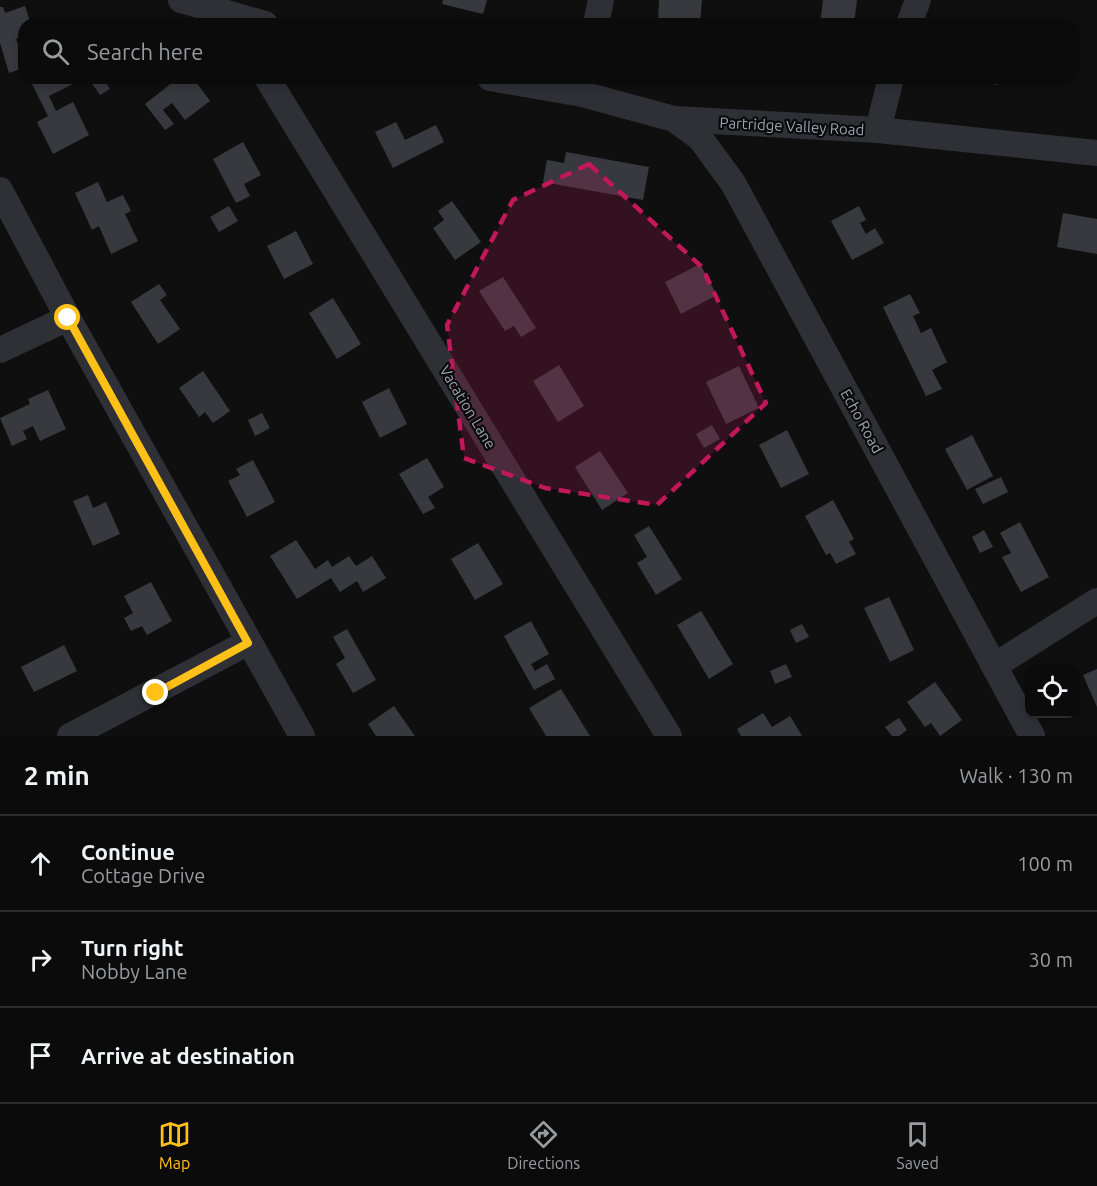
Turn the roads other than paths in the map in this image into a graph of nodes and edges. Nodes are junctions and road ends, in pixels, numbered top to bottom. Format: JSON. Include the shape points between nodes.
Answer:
{"nodes":[{"id":1,"x":181,"y":0,"type":"edge"},
{"id":2,"x":600,"y":0,"type":"edge"},
{"id":3,"x":918,"y":0,"type":"edge"},
{"id":4,"x":228,"y":18,"type":"edge"},
{"id":5,"x":597,"y":18,"type":"edge"},
{"id":6,"x":911,"y":18,"type":"edge"},
{"id":7,"x":271,"y":84,"type":"edge"},
{"id":8,"x":560,"y":84,"type":"edge"},
{"id":9,"x":890,"y":84,"type":"edge"},
{"id":10,"x":584,"y":86,"type":"edge"},
{"id":11,"x":674,"y":119,"type":"junction"},
{"id":12,"x":878,"y":130,"type":"junction"},
{"id":13,"x":1097,"y":153,"type":"edge"},
{"id":14,"x":0,"y":190,"type":"edge"},
{"id":15,"x":68,"y":318,"type":"junction"},
{"id":16,"x":0,"y":350,"type":"edge"},
{"id":17,"x":1097,"y":602,"type":"edge"},
{"id":18,"x":248,"y":643,"type":"junction"},
{"id":19,"x":994,"y":666,"type":"junction"},
{"id":20,"x":70,"y":736,"type":"edge"},
{"id":21,"x":302,"y":736,"type":"edge"},
{"id":22,"x":669,"y":736,"type":"edge"},
{"id":23,"x":1032,"y":736,"type":"edge"}],
"edges":[{"from":1,"to":4,"type":"street"},
{"from":2,"to":5,"type":"street"},
{"from":3,"to":6,"type":"street"},
{"from":7,"to":22,"type":"street","name":"Vacation Lane"},
{"from":8,"to":10,"type":"street","name":"Partridge Valley Road"},
{"from":9,"to":12,"type":"street"},
{"from":10,"to":11,"type":"street","name":"Partridge Valley Road"},
{"from":11,"to":12,"type":"street","name":"Partridge Valley Road"},
{"from":11,"to":19,"type":"street","name":"Echo Road","via":[[700,138],[733,183]]},
{"from":12,"to":13,"type":"street","name":"Partridge Valley Road"},
{"from":14,"to":15,"type":"street"},
{"from":15,"to":16,"type":"street"},
{"from":15,"to":18,"type":"street"},
{"from":17,"to":19,"type":"street"},
{"from":18,"to":20,"type":"street"},
{"from":18,"to":21,"type":"street"},
{"from":19,"to":23,"type":"street","name":"Echo Road"}]}
